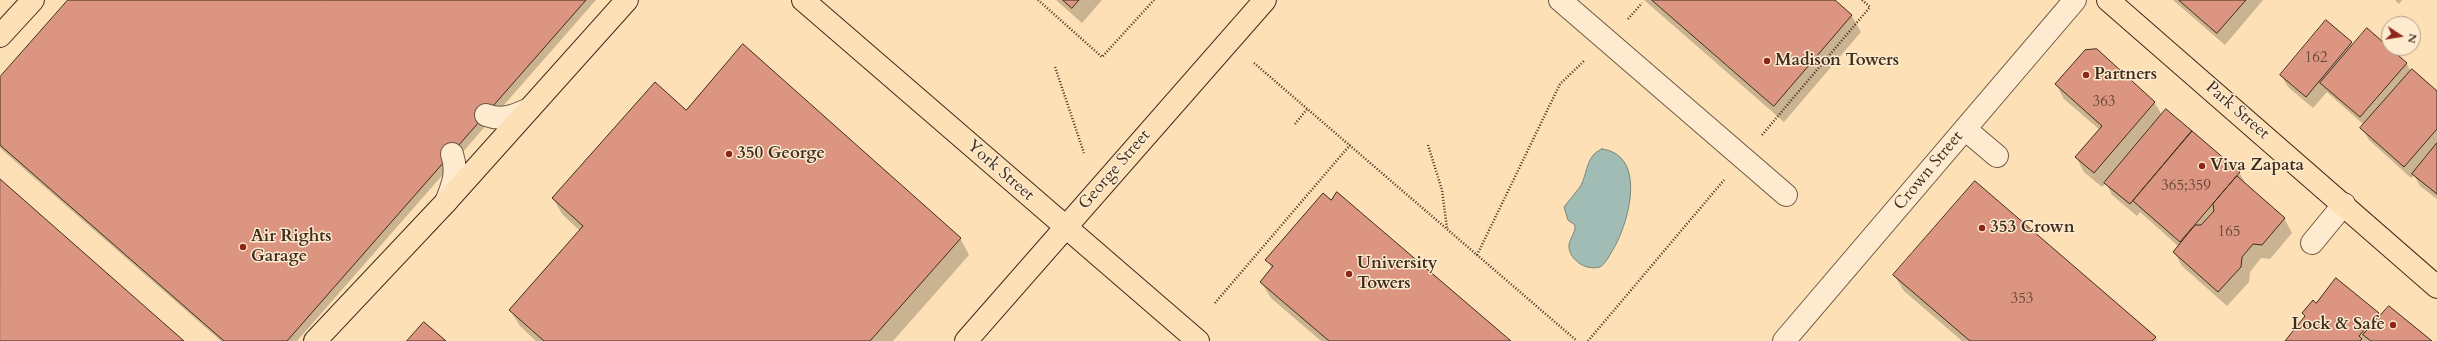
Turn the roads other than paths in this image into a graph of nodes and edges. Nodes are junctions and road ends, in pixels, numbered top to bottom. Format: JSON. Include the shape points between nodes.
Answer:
{"nodes":[{"id":1,"x":33,"y":0,"type":"edge"},
{"id":2,"x":627,"y":0,"type":"edge"},
{"id":3,"x":803,"y":0,"type":"edge"},
{"id":4,"x":1265,"y":0,"type":"edge"},
{"id":5,"x":1560,"y":0,"type":"edge"},
{"id":6,"x":2075,"y":0,"type":"edge"},
{"id":7,"x":2108,"y":0,"type":"edge"},
{"id":8,"x":0,"y":36,"type":"edge"},
{"id":9,"x":529,"y":109,"type":"junction"},
{"id":10,"x":486,"y":115,"type":"dead end"},
{"id":11,"x":1965,"y":129,"type":"junction"},
{"id":12,"x":452,"y":154,"type":"dead end"},
{"id":13,"x":1997,"y":156,"type":"dead end"},
{"id":14,"x":1786,"y":195,"type":"dead end"},
{"id":15,"x":446,"y":202,"type":"junction"},
{"id":16,"x":2344,"y":204,"type":"junction"},
{"id":17,"x":1064,"y":228,"type":"junction"},
{"id":18,"x":2312,"y":243,"type":"dead end"},
{"id":19,"x":2437,"y":287,"type":"edge"},
{"id":20,"x":315,"y":341,"type":"edge"},
{"id":21,"x":966,"y":341,"type":"edge"},
{"id":22,"x":1198,"y":341,"type":"edge"},
{"id":23,"x":1784,"y":341,"type":"edge"}],
"edges":[{"from":1,"to":8,"type":"main road"},
{"from":2,"to":9,"type":"main road"},
{"from":3,"to":17,"type":"main road","name":"York Street"},
{"from":4,"to":17,"type":"main road","name":"George Street"},
{"from":5,"to":14,"type":"street"},
{"from":6,"to":11,"type":"street","name":"Crown Street"},
{"from":7,"to":16,"type":"main road","name":"Park Street"},
{"from":9,"to":10,"type":"street","via":[[511,117],[495,118]]},
{"from":9,"to":15,"type":"main road"},
{"from":11,"to":13,"type":"street"},
{"from":11,"to":23,"type":"street","name":"Crown Street"},
{"from":12,"to":15,"type":"street","via":[[456,166]]},
{"from":15,"to":20,"type":"main road"},
{"from":16,"to":18,"type":"street"},
{"from":16,"to":19,"type":"main road","name":"Park Street"},
{"from":17,"to":21,"type":"main road","name":"George Street"},
{"from":17,"to":22,"type":"main road","name":"York Street"}]}
